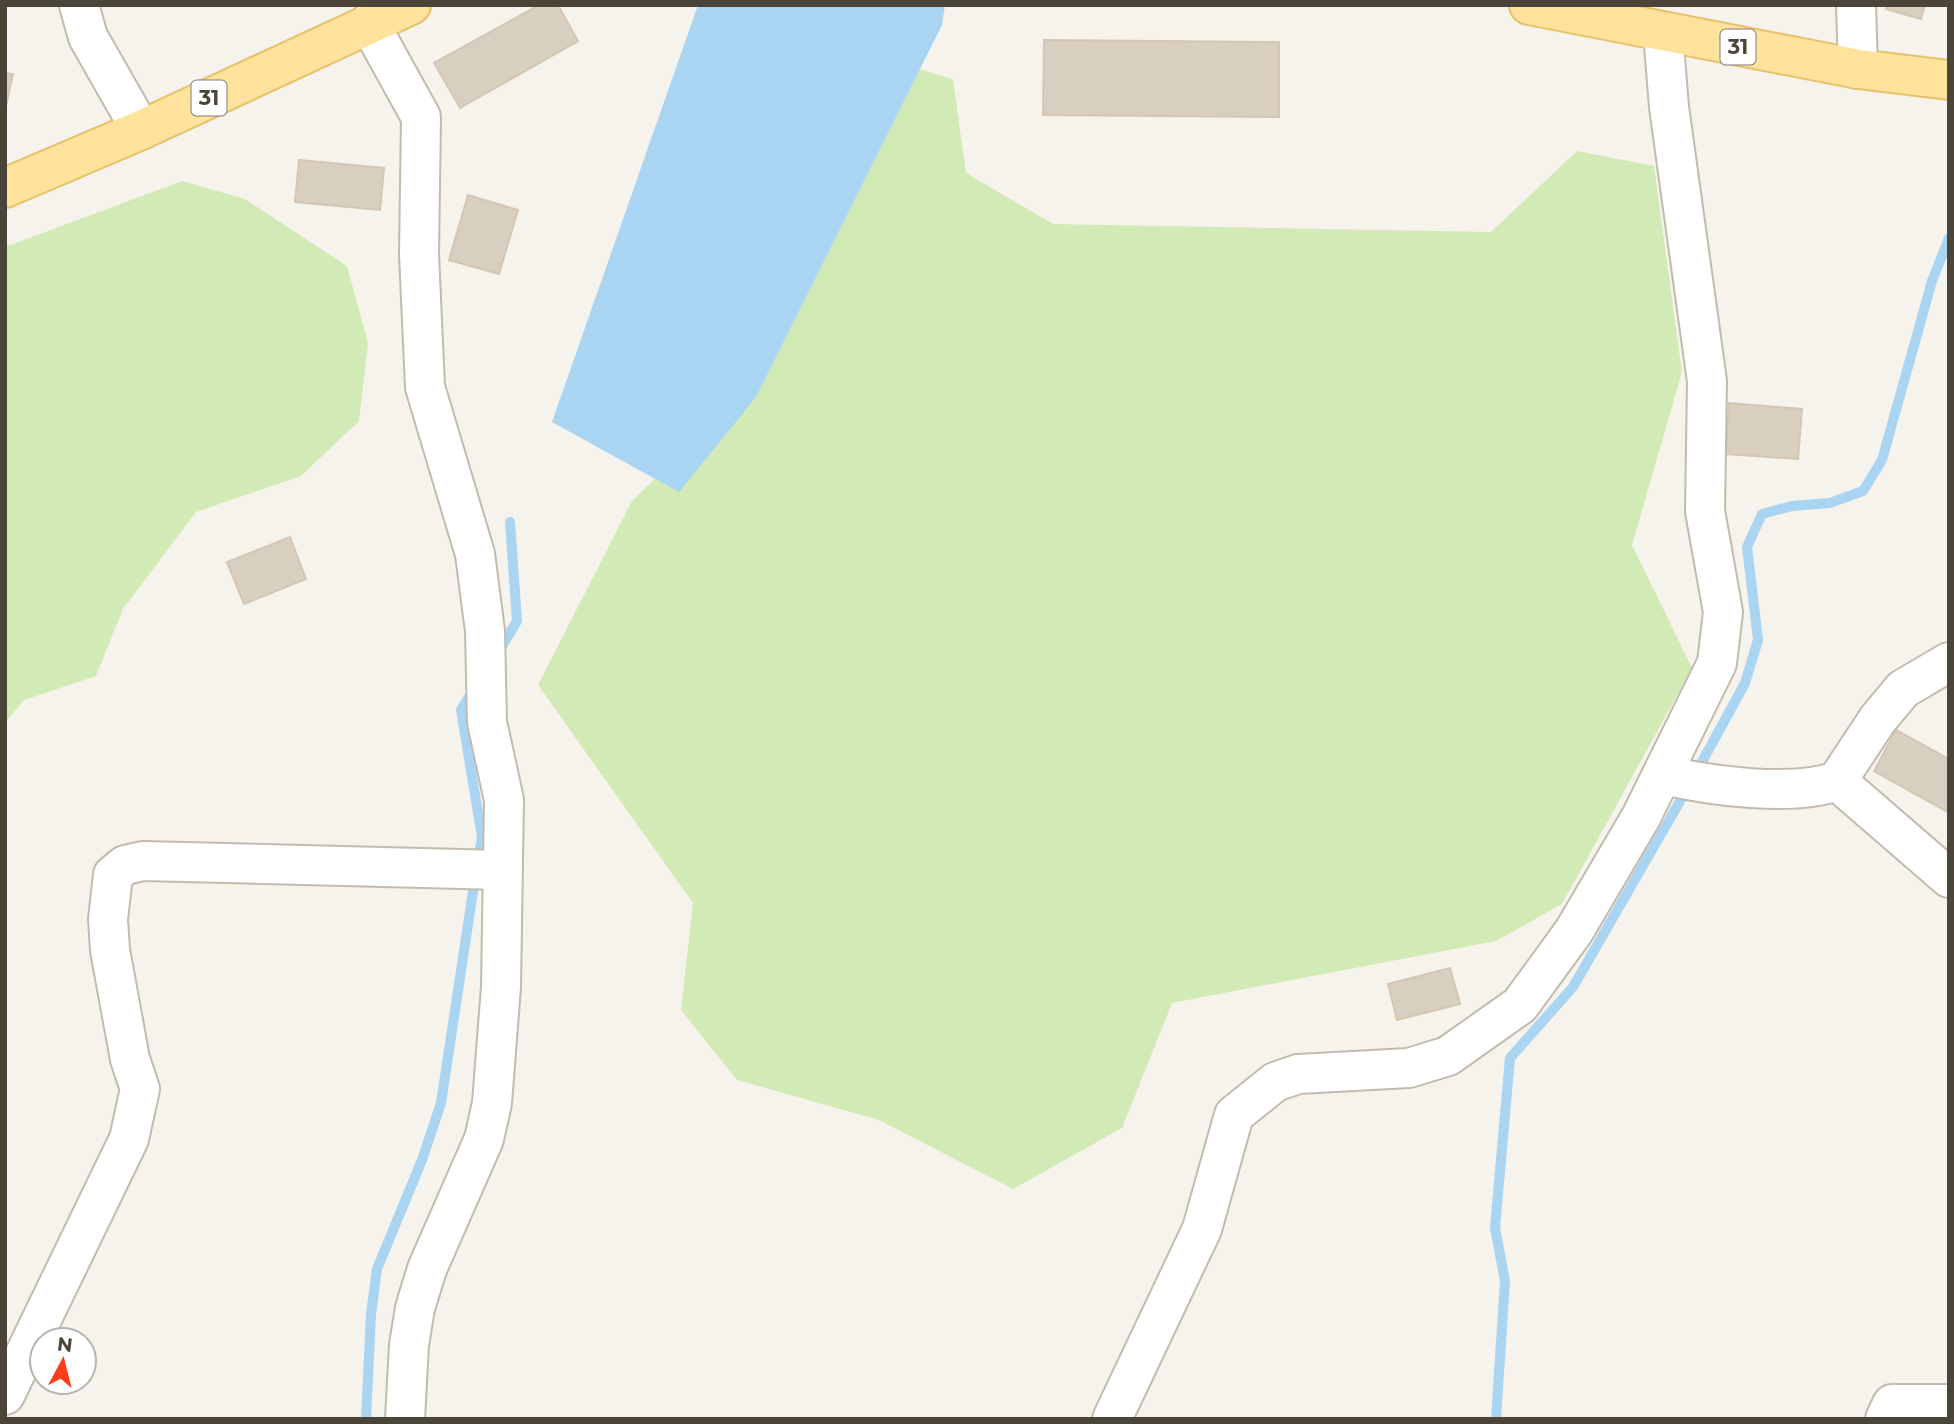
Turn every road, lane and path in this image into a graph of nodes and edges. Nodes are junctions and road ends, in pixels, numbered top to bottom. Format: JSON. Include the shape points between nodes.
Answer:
{"nodes":[{"id":1,"x":79,"y":5,"type":"edge"},
{"id":2,"x":411,"y":5,"type":"edge"},
{"id":3,"x":1529,"y":5,"type":"edge"},
{"id":4,"x":1856,"y":5,"type":"edge"},
{"id":5,"x":369,"y":23,"type":"junction"},
{"id":6,"x":1663,"y":33,"type":"junction"},
{"id":7,"x":1858,"y":69,"type":"junction"},
{"id":8,"x":1949,"y":80,"type":"edge"},
{"id":9,"x":141,"y":130,"type":"junction"},
{"id":10,"x":5,"y":188,"type":"edge"},
{"id":11,"x":1949,"y":662,"type":"edge"},
{"id":12,"x":1664,"y":775,"type":"junction"},
{"id":13,"x":1837,"y":781,"type":"junction"},
{"id":14,"x":502,"y":870,"type":"junction"},
{"id":15,"x":1946,"y":871,"type":"edge"},
{"id":16,"x":5,"y":1395,"type":"edge"},
{"id":17,"x":1949,"y":1404,"type":"edge"},
{"id":18,"x":405,"y":1419,"type":"edge"},
{"id":19,"x":1112,"y":1419,"type":"edge"},
{"id":20,"x":1885,"y":1419,"type":"edge"}],
"edges":[{"from":1,"to":9,"type":"street","via":[[88,37]]},
{"from":2,"to":5,"type":"main road","number":"31"},
{"from":3,"to":6,"type":"main road","number":"31"},
{"from":4,"to":7,"type":"street"},
{"from":5,"to":9,"type":"main road","number":"31"},
{"from":5,"to":14,"type":"street","via":[[421,117],[419,254],[425,387],[475,554],[485,631],[487,722],[504,800]]},
{"from":6,"to":7,"type":"main road","number":"31"},
{"from":6,"to":12,"type":"street","via":[[1707,380],[1705,511],[1723,612],[1717,663]]},
{"from":7,"to":8,"type":"main road","number":"31"},
{"from":9,"to":10,"type":"main road","number":"31"},
{"from":11,"to":13,"type":"street","via":[[1903,689]]},
{"from":12,"to":13,"type":"street","via":[[1706,785],[1803,788]]},
{"from":12,"to":19,"type":"street","via":[[1574,931],[1520,1005],[1448,1056],[1409,1068],[1298,1074],[1275,1082],[1234,1115],[1202,1229]]},
{"from":13,"to":15,"type":"street"},
{"from":14,"to":16,"type":"street","via":[[143,861],[113,874],[110,950],[140,1089],[129,1139]]},
{"from":14,"to":18,"type":"street","via":[[501,987],[492,1103],[484,1139],[427,1269],[415,1308]]},
{"from":17,"to":20,"type":"street","via":[[1892,1404]]}]}
